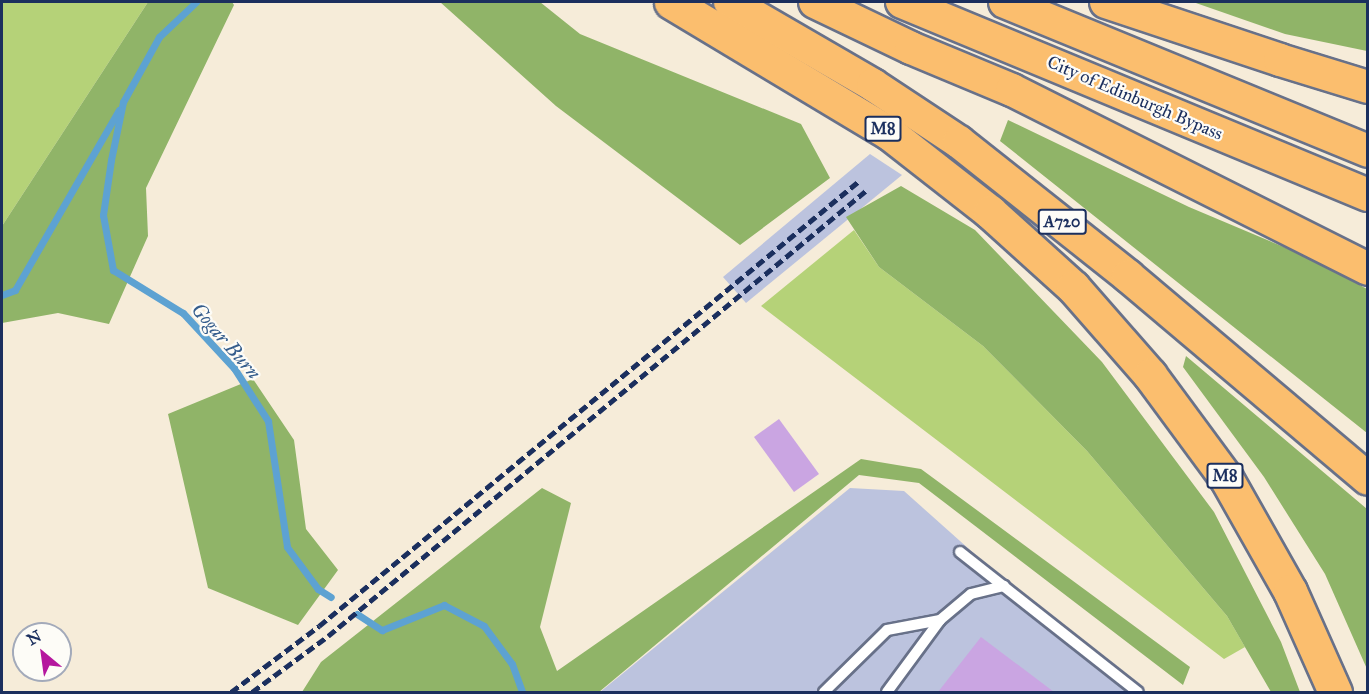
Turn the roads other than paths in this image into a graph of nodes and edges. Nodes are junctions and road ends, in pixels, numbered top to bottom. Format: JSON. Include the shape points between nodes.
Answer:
{"nodes":[{"id":1,"x":671,"y":2,"type":"edge"},
{"id":2,"x":730,"y":2,"type":"edge"},
{"id":3,"x":815,"y":2,"type":"edge"},
{"id":4,"x":902,"y":2,"type":"edge"},
{"id":5,"x":1005,"y":2,"type":"edge"},
{"id":6,"x":1106,"y":2,"type":"edge"},
{"id":7,"x":1368,"y":87,"type":"edge"},
{"id":8,"x":1368,"y":151,"type":"edge"},
{"id":9,"x":1368,"y":195,"type":"edge"},
{"id":10,"x":1368,"y":269,"type":"edge"},
{"id":11,"x":1368,"y":479,"type":"edge"},
{"id":12,"x":960,"y":552,"type":"dead end"},
{"id":13,"x":1004,"y":586,"type":"junction"},
{"id":14,"x":940,"y":620,"type":"junction"},
{"id":15,"x":824,"y":693,"type":"edge"},
{"id":16,"x":887,"y":693,"type":"edge"},
{"id":17,"x":1138,"y":693,"type":"edge"},
{"id":18,"x":1335,"y":693,"type":"edge"}],
"edges":[{"from":1,"to":18,"type":"highway","number":"M8","via":[[889,133],[990,212],[1073,287],[1150,375],[1226,478],[1290,591]]},
{"from":2,"to":11,"type":"main road","number":"A720","via":[[873,85],[959,142],[1120,269]]},
{"from":3,"to":10,"type":"main road","via":[[1012,90]]},
{"from":4,"to":9,"type":"main road","name":"City of Edinburgh Bypass"},
{"from":5,"to":8,"type":"main road"},
{"from":6,"to":7,"type":"main road"},
{"from":12,"to":13,"type":"lane"},
{"from":13,"to":14,"type":"lane","via":[[971,594]]},
{"from":13,"to":17,"type":"lane"},
{"from":14,"to":15,"type":"lane","via":[[887,630]]},
{"from":14,"to":16,"type":"lane"}]}
